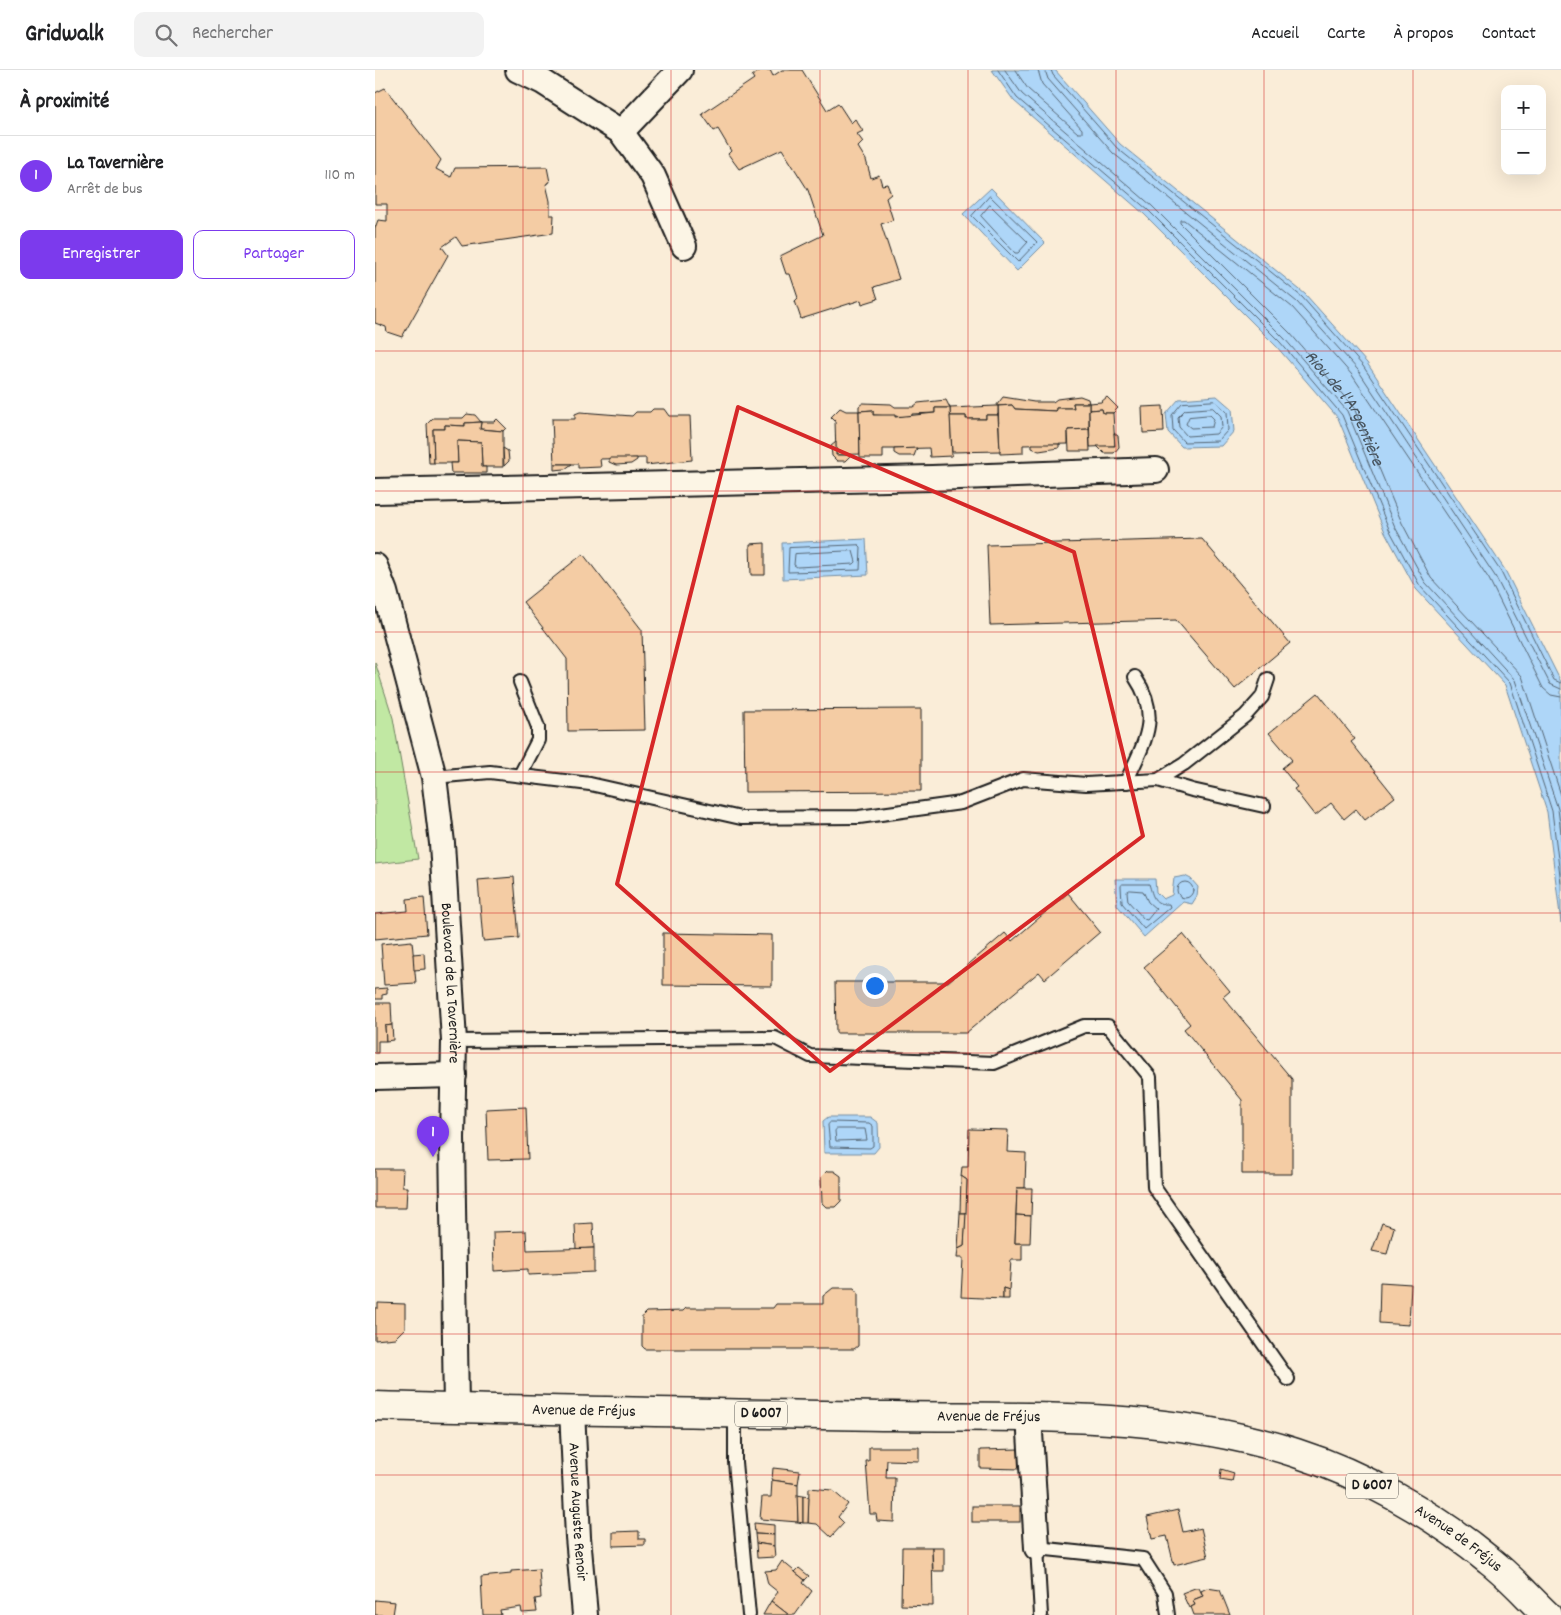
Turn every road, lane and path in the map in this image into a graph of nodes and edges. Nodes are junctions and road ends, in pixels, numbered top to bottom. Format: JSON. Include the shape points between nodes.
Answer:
{"nodes":[{"id":1,"x":518,"y":70,"type":"edge"},
{"id":2,"x":680,"y":70,"type":"edge"},
{"id":3,"x":621,"y":132,"type":"junction"},
{"id":4,"x":684,"y":246,"type":"dead end"},
{"id":5,"x":1156,"y":470,"type":"dead end"},
{"id":6,"x":375,"y":491,"type":"edge"},
{"id":7,"x":375,"y":566,"type":"edge"},
{"id":8,"x":1135,"y":677,"type":"dead end"},
{"id":9,"x":1268,"y":679,"type":"dead end"},
{"id":10,"x":520,"y":682,"type":"dead end"},
{"id":11,"x":520,"y":775,"type":"junction"},
{"id":12,"x":435,"y":777,"type":"junction"},
{"id":13,"x":1158,"y":780,"type":"junction"},
{"id":14,"x":1126,"y":782,"type":"junction"},
{"id":15,"x":1264,"y":806,"type":"dead end"},
{"id":16,"x":453,"y":1041,"type":"junction"},
{"id":17,"x":454,"y":1075,"type":"junction"},
{"id":18,"x":375,"y":1077,"type":"edge"},
{"id":19,"x":1288,"y":1380,"type":"dead end"},
{"id":20,"x":375,"y":1406,"type":"edge"},
{"id":21,"x":456,"y":1408,"type":"junction"},
{"id":22,"x":572,"y":1410,"type":"junction"},
{"id":23,"x":735,"y":1413,"type":"junction"},
{"id":24,"x":1029,"y":1416,"type":"junction"},
{"id":25,"x":1037,"y":1548,"type":"junction"},
{"id":26,"x":585,"y":1615,"type":"edge"},
{"id":27,"x":749,"y":1615,"type":"edge"},
{"id":28,"x":1041,"y":1615,"type":"edge"},
{"id":29,"x":1168,"y":1615,"type":"edge"},
{"id":30,"x":1547,"y":1615,"type":"edge"}],
"edges":[{"from":1,"to":3,"type":"street","via":[[543,82]]},
{"from":2,"to":3,"type":"street"},
{"from":3,"to":4,"type":"street","via":[[653,176]]},
{"from":5,"to":6,"type":"street"},
{"from":7,"to":12,"type":"street","name":"Boulevard de la Tavernière","via":[[385,592]]},
{"from":8,"to":14,"type":"lane","via":[[1149,702],[1150,717],[1145,740]]},
{"from":9,"to":13,"type":"lane","via":[[1262,697],[1245,716],[1184,764]]},
{"from":10,"to":11,"type":"lane","via":[[538,727],[538,740]]},
{"from":11,"to":12,"type":"lane","via":[[490,772]]},
{"from":11,"to":14,"type":"lane","via":[[590,784],[741,818],[859,817],[961,803],[1023,779],[1086,784]]},
{"from":12,"to":16,"type":"street","name":"Boulevard de la Tavernière"},
{"from":13,"to":14,"type":"lane"},
{"from":13,"to":15,"type":"lane"},
{"from":16,"to":17,"type":"street","name":"Boulevard de la Tavernière"},
{"from":16,"to":19,"type":"lane","via":[[775,1038],[810,1056],[994,1063],[1084,1026],[1108,1026],[1150,1077],[1154,1187]]},
{"from":17,"to":18,"type":"street"},
{"from":17,"to":21,"type":"street","name":"Boulevard de la Tavernière"},
{"from":20,"to":21,"type":"main road","name":"Avenue de Fréjus","number":"D 6007"},
{"from":21,"to":22,"type":"main road","name":"Avenue de Fréjus","number":"D 6007"},
{"from":22,"to":23,"type":"main road","name":"Avenue de Fréjus","number":"D 6007"},
{"from":22,"to":26,"type":"street","name":"Avenue Auguste Renoir"},
{"from":23,"to":24,"type":"main road","name":"Avenue de Fréjus","number":"D 6007"},
{"from":23,"to":27,"type":"lane","via":[[735,1462]]},
{"from":24,"to":25,"type":"street"},
{"from":24,"to":30,"type":"main road","name":"Avenue de Fréjus","number":"D 6007","via":[[1163,1423],[1239,1437],[1298,1453],[1385,1492],[1442,1525],[1490,1560]]},
{"from":25,"to":28,"type":"lane"},
{"from":25,"to":29,"type":"lane","via":[[1143,1559],[1165,1593]]}]}
